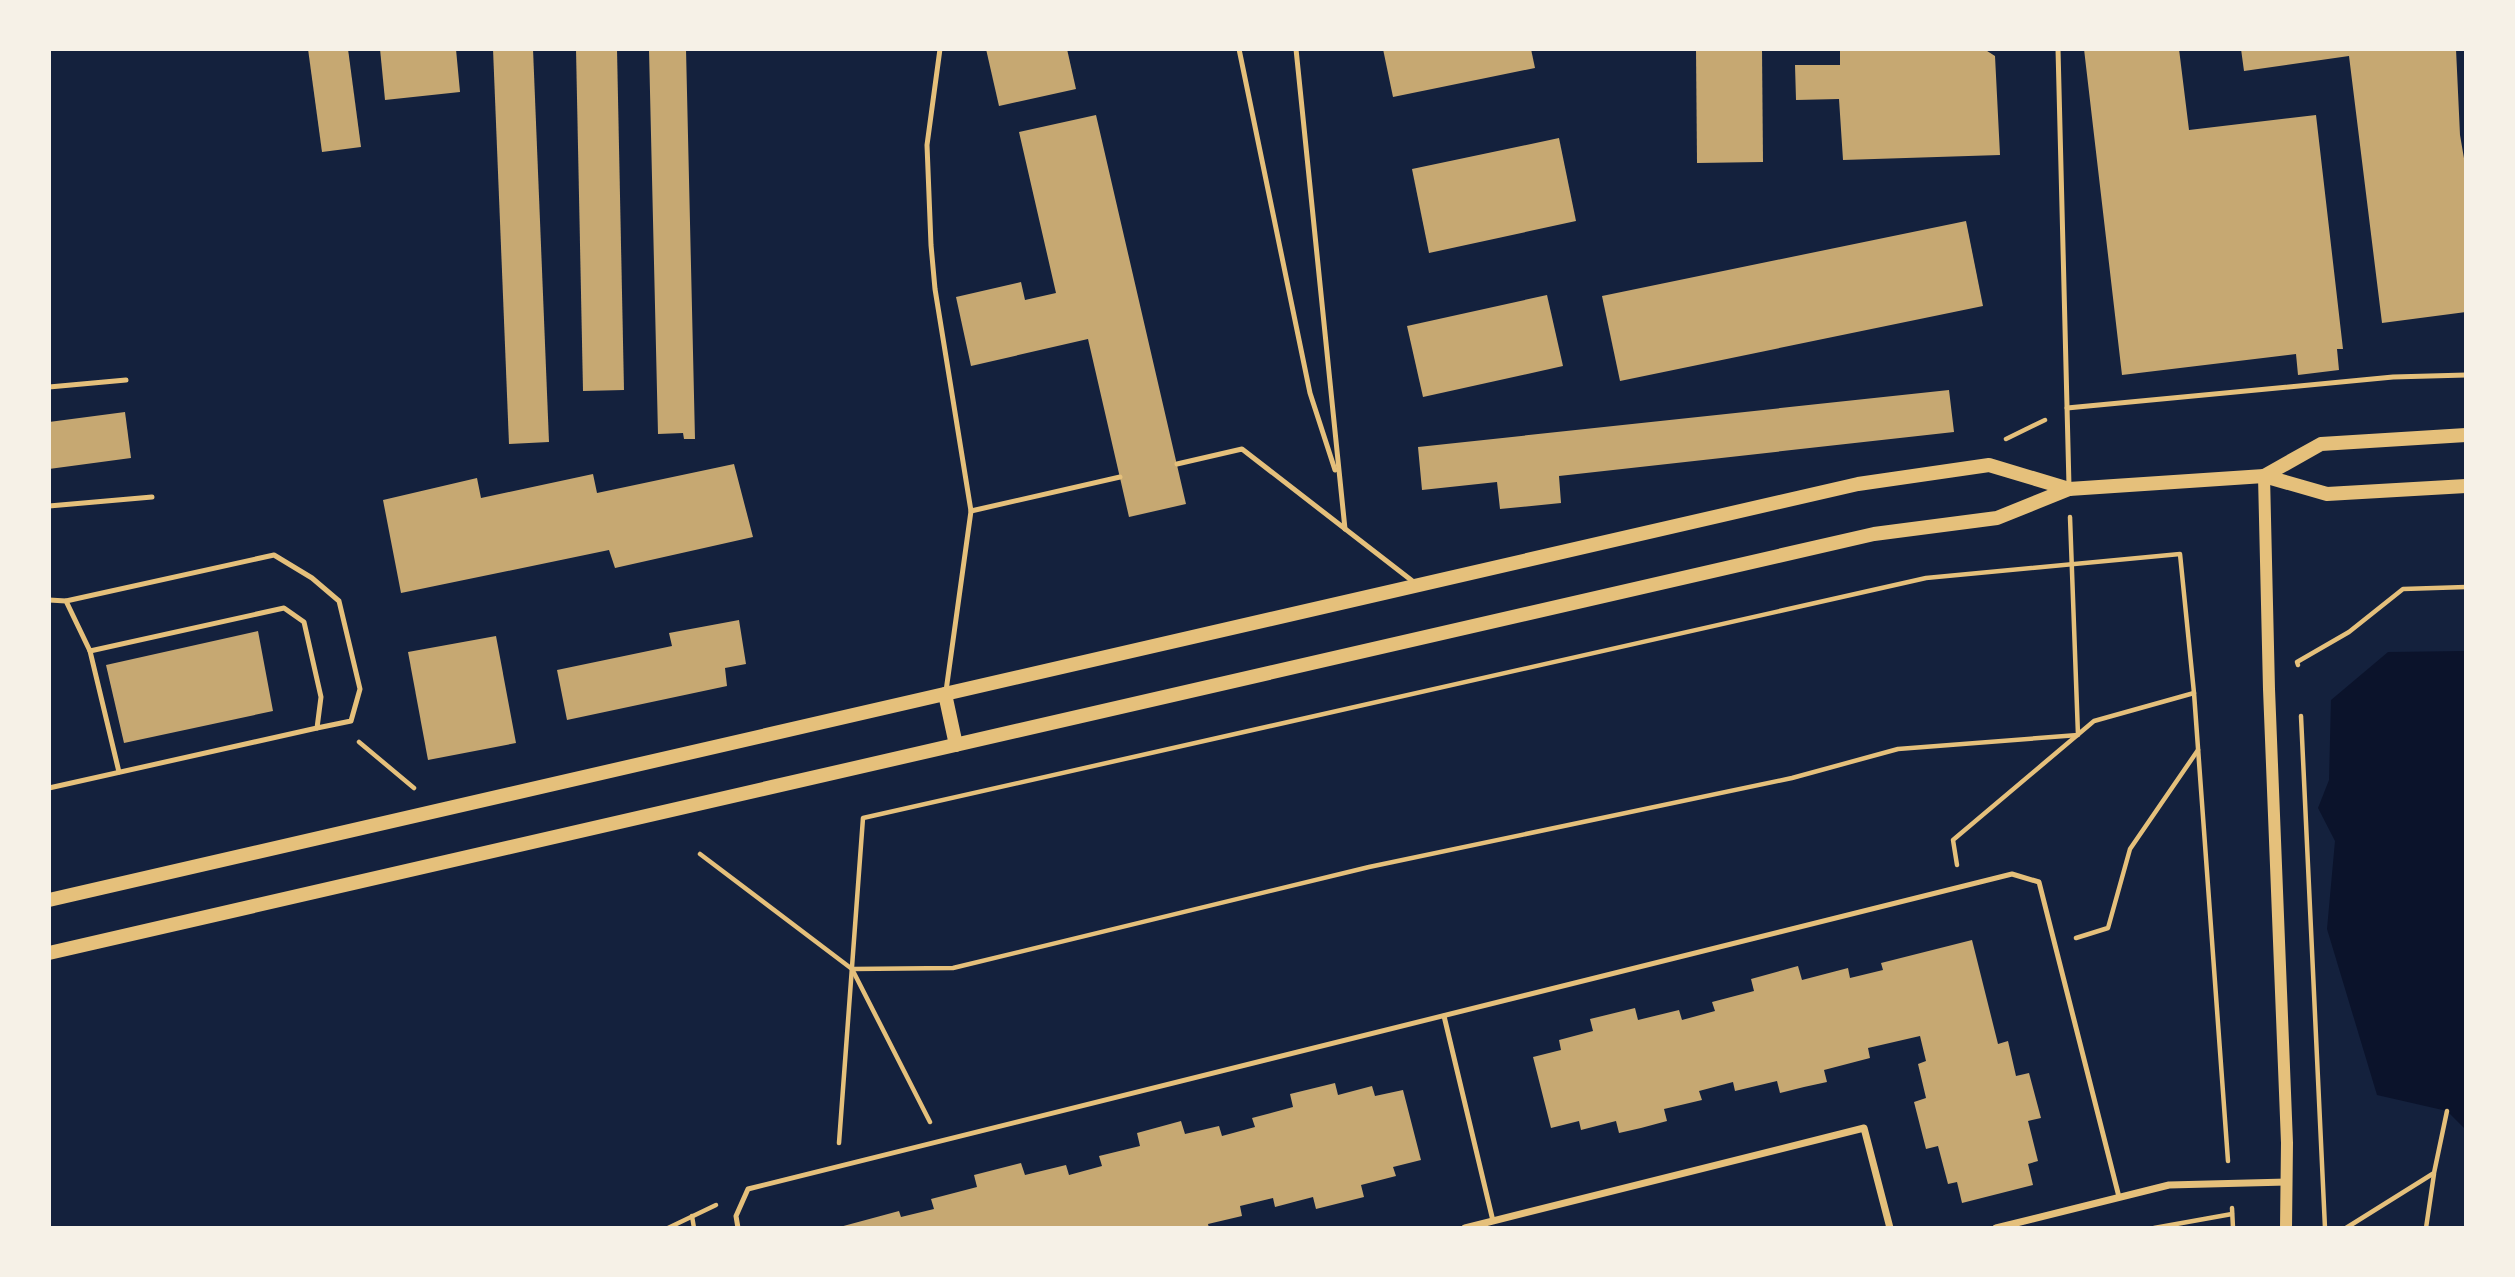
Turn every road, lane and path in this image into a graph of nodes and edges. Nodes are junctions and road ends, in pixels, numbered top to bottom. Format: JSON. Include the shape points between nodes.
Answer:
{"nodes":[{"id":1,"x":940,"y":49,"type":"edge"},
{"id":2,"x":1240,"y":49,"type":"edge"},
{"id":3,"x":1296,"y":49,"type":"edge"},
{"id":4,"x":2058,"y":49,"type":"edge"},
{"id":5,"x":2466,"y":375,"type":"edge"},
{"id":6,"x":126,"y":380,"type":"dead end"},
{"id":7,"x":49,"y":387,"type":"edge"},
{"id":8,"x":2067,"y":408,"type":"junction"},
{"id":9,"x":2466,"y":435,"type":"edge"},
{"id":10,"x":1177,"y":464,"type":"dead end"},
{"id":11,"x":2264,"y":476,"type":"junction"},
{"id":12,"x":1120,"y":477,"type":"dead end"},
{"id":13,"x":1338,"y":479,"type":"junction"},
{"id":14,"x":2466,"y":485,"type":"edge"},
{"id":15,"x":2069,"y":489,"type":"junction"},
{"id":16,"x":152,"y":497,"type":"dead end"},
{"id":17,"x":49,"y":506,"type":"edge"},
{"id":18,"x":971,"y":511,"type":"junction"},
{"id":19,"x":1345,"y":529,"type":"junction"},
{"id":20,"x":2072,"y":564,"type":"junction"},
{"id":21,"x":1418,"y":585,"type":"junction"},
{"id":22,"x":2466,"y":587,"type":"edge"},
{"id":23,"x":49,"y":600,"type":"edge"},
{"id":24,"x":66,"y":601,"type":"junction"},
{"id":25,"x":90,"y":651,"type":"junction"},
{"id":26,"x":2298,"y":674,"type":"dead end"},
{"id":27,"x":2194,"y":693,"type":"junction"},
{"id":28,"x":946,"y":694,"type":"junction"},
{"id":29,"x":2300,"y":715,"type":"dead end"},
{"id":30,"x":338,"y":723,"type":"junction"},
{"id":31,"x":317,"y":728,"type":"junction"},
{"id":32,"x":2078,"y":734,"type":"junction"},
{"id":33,"x":956,"y":745,"type":"junction"},
{"id":34,"x":2198,"y":750,"type":"junction"},
{"id":35,"x":119,"y":772,"type":"junction"},
{"id":36,"x":49,"y":788,"type":"edge"},
{"id":37,"x":416,"y":789,"type":"dead end"},
{"id":38,"x":700,"y":855,"type":"dead end"},
{"id":39,"x":1961,"y":887,"type":"junction"},
{"id":40,"x":49,"y":900,"type":"edge"},
{"id":41,"x":2055,"y":945,"type":"junction"},
{"id":42,"x":49,"y":953,"type":"edge"},
{"id":43,"x":852,"y":970,"type":"junction"},
{"id":44,"x":1444,"y":1016,"type":"junction"},
{"id":45,"x":2447,"y":1111,"type":"dead end"},
{"id":46,"x":940,"y":1141,"type":"junction"},
{"id":47,"x":837,"y":1167,"type":"junction"},
{"id":48,"x":2434,"y":1173,"type":"junction"},
{"id":49,"x":2287,"y":1182,"type":"junction"},
{"id":50,"x":2230,"y":1184,"type":"junction"},
{"id":51,"x":748,"y":1189,"type":"junction"},
{"id":52,"x":2119,"y":1198,"type":"junction"},
{"id":53,"x":2232,"y":1214,"type":"junction"},
{"id":54,"x":692,"y":1216,"type":"junction"},
{"id":55,"x":1493,"y":1221,"type":"junction"},
{"id":56,"x":668,"y":1228,"type":"edge"},
{"id":57,"x":694,"y":1228,"type":"edge"},
{"id":58,"x":738,"y":1228,"type":"edge"},
{"id":59,"x":1465,"y":1228,"type":"edge"},
{"id":60,"x":1890,"y":1228,"type":"edge"},
{"id":61,"x":1996,"y":1228,"type":"edge"},
{"id":62,"x":2154,"y":1228,"type":"edge"},
{"id":63,"x":2232,"y":1228,"type":"edge"},
{"id":64,"x":2286,"y":1228,"type":"edge"},
{"id":65,"x":2325,"y":1228,"type":"edge"},
{"id":66,"x":2346,"y":1228,"type":"edge"},
{"id":67,"x":2426,"y":1228,"type":"edge"}],
"edges":[{"from":1,"to":18,"type":"lane","via":[[928,145],[931,245]]},
{"from":2,"to":13,"type":"lane","via":[[1310,393]]},
{"from":3,"to":13,"type":"lane"},
{"from":4,"to":8,"type":"lane"},
{"from":5,"to":8,"type":"lane","via":[[2393,377]]},
{"from":6,"to":7,"type":"lane"},
{"from":8,"to":15,"type":"lane"},
{"from":9,"to":11,"type":"main road","via":[[2320,444]]},
{"from":10,"to":19,"type":"lane","via":[[1242,449]]},
{"from":11,"to":14,"type":"main road","via":[[2327,494]]},
{"from":11,"to":15,"type":"main road"},
{"from":11,"to":49,"type":"street"},
{"from":12,"to":18,"type":"lane"},
{"from":13,"to":19,"type":"lane"},
{"from":15,"to":20,"type":"path"},
{"from":15,"to":21,"type":"main road","via":[[1989,465],[1871,482]]},
{"from":15,"to":33,"type":"main road","via":[[1997,518],[1874,534]]},
{"from":16,"to":17,"type":"lane"},
{"from":18,"to":28,"type":"lane"},
{"from":19,"to":21,"type":"lane"},
{"from":20,"to":27,"type":"path","via":[[2180,554]]},
{"from":20,"to":32,"type":"path"},
{"from":20,"to":43,"type":"path","via":[[1926,578],[863,818]]},
{"from":21,"to":28,"type":"main road"},
{"from":22,"to":26,"type":"path","via":[[2403,589],[2348,632],[2297,662]]},
{"from":23,"to":24,"type":"lane"},
{"from":24,"to":25,"type":"lane"},
{"from":24,"to":30,"type":"lane","via":[[274,555],[339,601],[360,689],[351,721]]},
{"from":25,"to":31,"type":"lane","via":[[284,608],[304,622],[321,697]]},
{"from":25,"to":35,"type":"lane"},
{"from":27,"to":32,"type":"path","via":[[2094,721]]},
{"from":27,"to":34,"type":"path"},
{"from":28,"to":33,"type":"main road"},
{"from":28,"to":40,"type":"main road"},
{"from":29,"to":65,"type":"path"},
{"from":30,"to":31,"type":"lane"},
{"from":30,"to":37,"type":"path"},
{"from":31,"to":35,"type":"lane"},
{"from":32,"to":39,"type":"path","via":[[1953,841]]},
{"from":32,"to":43,"type":"path","via":[[1898,749],[1792,778],[1369,867],[953,968]]},
{"from":33,"to":42,"type":"main road"},
{"from":34,"to":41,"type":"path","via":[[2130,849],[2108,928]]},
{"from":34,"to":50,"type":"path"},
{"from":35,"to":36,"type":"lane"},
{"from":38,"to":43,"type":"path"},
{"from":39,"to":41,"type":"lane","via":[[2012,874],[2039,882]]},
{"from":39,"to":44,"type":"lane"},
{"from":41,"to":52,"type":"lane"},
{"from":43,"to":46,"type":"path"},
{"from":43,"to":47,"type":"path"},
{"from":44,"to":46,"type":"lane"},
{"from":44,"to":55,"type":"lane"},
{"from":45,"to":48,"type":"path"},
{"from":46,"to":47,"type":"lane"},
{"from":47,"to":51,"type":"lane"},
{"from":48,"to":66,"type":"path"},
{"from":48,"to":67,"type":"path"},
{"from":49,"to":50,"type":"street"},
{"from":49,"to":64,"type":"street"},
{"from":50,"to":52,"type":"street","via":[[2169,1185]]},
{"from":50,"to":53,"type":"path"},
{"from":51,"to":54,"type":"path"},
{"from":51,"to":58,"type":"lane","via":[[736,1216]]},
{"from":52,"to":61,"type":"street"},
{"from":53,"to":62,"type":"path"},
{"from":53,"to":63,"type":"path"},
{"from":54,"to":56,"type":"path"},
{"from":54,"to":57,"type":"path"},
{"from":55,"to":59,"type":"street"},
{"from":55,"to":60,"type":"street","via":[[1864,1128]]}]}
